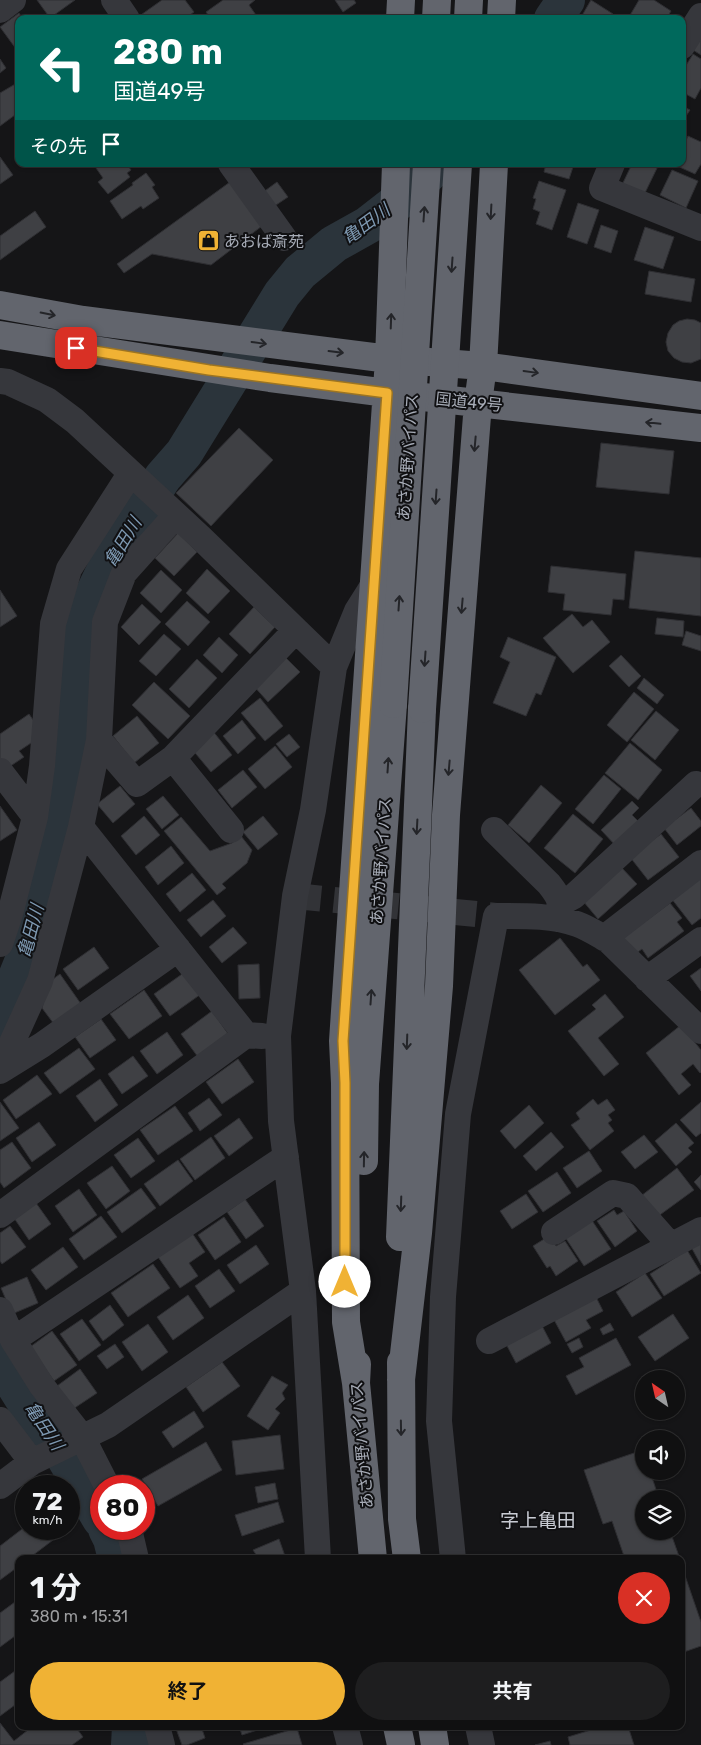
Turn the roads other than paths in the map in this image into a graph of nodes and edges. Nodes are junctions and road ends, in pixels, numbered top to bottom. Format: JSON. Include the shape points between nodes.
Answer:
{"nodes":[{"id":1,"x":14,"y":0,"type":"edge"},
{"id":2,"x":114,"y":0,"type":"edge"},
{"id":3,"x":401,"y":0,"type":"edge"},
{"id":4,"x":438,"y":0,"type":"edge"},
{"id":5,"x":469,"y":0,"type":"edge"},
{"id":6,"x":502,"y":0,"type":"edge"},
{"id":7,"x":0,"y":10,"type":"edge"},
{"id":8,"x":124,"y":15,"type":"edge"},
{"id":9,"x":400,"y":15,"type":"edge"},
{"id":10,"x":436,"y":15,"type":"edge"},
{"id":11,"x":468,"y":15,"type":"edge"},
{"id":12,"x":501,"y":15,"type":"edge"},
{"id":13,"x":701,"y":16,"type":"edge"},
{"id":14,"x":686,"y":40,"type":"edge"},
{"id":15,"x":233,"y":167,"type":"edge"},
{"id":16,"x":396,"y":167,"type":"edge"},
{"id":17,"x":427,"y":167,"type":"edge"},
{"id":18,"x":458,"y":167,"type":"edge"},
{"id":19,"x":494,"y":167,"type":"edge"},
{"id":20,"x":611,"y":167,"type":"edge"},
{"id":21,"x":701,"y":228,"type":"edge"},
{"id":22,"x":284,"y":238,"type":"dead end"},
{"id":23,"x":701,"y":246,"type":"edge"},
{"id":24,"x":701,"y":250,"type":"edge"},
{"id":25,"x":0,"y":305,"type":"edge"},
{"id":26,"x":0,"y":335,"type":"edge"},
{"id":27,"x":389,"y":359,"type":"junction"},
{"id":28,"x":483,"y":366,"type":"junction"},
{"id":29,"x":0,"y":381,"type":"edge"},
{"id":30,"x":387,"y":393,"type":"junction"},
{"id":31,"x":701,"y":396,"type":"edge"},
{"id":32,"x":478,"y":403,"type":"junction"},
{"id":33,"x":701,"y":428,"type":"edge"},
{"id":34,"x":130,"y":474,"type":"junction"},
{"id":35,"x":172,"y":511,"type":"junction"},
{"id":36,"x":374,"y":584,"type":"junction"},
{"id":37,"x":296,"y":630,"type":"junction"},
{"id":38,"x":334,"y":667,"type":"junction"},
{"id":39,"x":99,"y":740,"type":"junction"},
{"id":40,"x":173,"y":758,"type":"junction"},
{"id":41,"x":0,"y":771,"type":"edge"},
{"id":42,"x":696,"y":784,"type":"dead end"},
{"id":43,"x":35,"y":817,"type":"junction"},
{"id":44,"x":82,"y":827,"type":"junction"},
{"id":45,"x":231,"y":830,"type":"dead end"},
{"id":46,"x":494,"y":830,"type":"dead end"},
{"id":47,"x":701,"y":864,"type":"edge"},
{"id":48,"x":559,"y":911,"type":"junction"},
{"id":49,"x":3,"y":930,"type":"edge"},
{"id":50,"x":604,"y":938,"type":"junction"},
{"id":51,"x":701,"y":940,"type":"edge"},
{"id":52,"x":178,"y":949,"type":"junction"},
{"id":53,"x":647,"y":979,"type":"junction"},
{"id":54,"x":701,"y":1032,"type":"edge"},
{"id":55,"x":246,"y":1035,"type":"junction"},
{"id":56,"x":278,"y":1036,"type":"junction"},
{"id":57,"x":0,"y":1070,"type":"edge"},
{"id":58,"x":286,"y":1157,"type":"junction"},
{"id":59,"x":0,"y":1215,"type":"edge"},
{"id":60,"x":701,"y":1230,"type":"edge"},
{"id":61,"x":554,"y":1232,"type":"dead end"},
{"id":62,"x":671,"y":1246,"type":"junction"},
{"id":63,"x":303,"y":1291,"type":"junction"},
{"id":64,"x":0,"y":1310,"type":"edge"},
{"id":65,"x":13,"y":1340,"type":"junction"},
{"id":66,"x":489,"y":1341,"type":"dead end"},
{"id":67,"x":401,"y":1380,"type":"junction"},
{"id":68,"x":356,"y":1382,"type":"junction"},
{"id":69,"x":0,"y":1420,"type":"edge"},
{"id":70,"x":79,"y":1438,"type":"junction"},
{"id":71,"x":32,"y":1462,"type":"junction"},
{"id":72,"x":101,"y":1475,"type":"edge"},
{"id":73,"x":0,"y":1486,"type":"edge"},
{"id":74,"x":132,"y":1540,"type":"edge"},
{"id":75,"x":135,"y":1555,"type":"edge"},
{"id":76,"x":318,"y":1555,"type":"edge"},
{"id":77,"x":373,"y":1555,"type":"edge"},
{"id":78,"x":406,"y":1555,"type":"edge"},
{"id":79,"x":453,"y":1555,"type":"edge"},
{"id":80,"x":158,"y":1730,"type":"edge"},
{"id":81,"x":346,"y":1730,"type":"edge"},
{"id":82,"x":398,"y":1730,"type":"edge"},
{"id":83,"x":433,"y":1730,"type":"edge"},
{"id":84,"x":479,"y":1730,"type":"edge"},
{"id":85,"x":162,"y":1745,"type":"edge"},
{"id":86,"x":350,"y":1745,"type":"edge"},
{"id":87,"x":401,"y":1745,"type":"edge"},
{"id":88,"x":435,"y":1745,"type":"edge"},
{"id":89,"x":482,"y":1745,"type":"edge"}],
"edges":[{"from":1,"to":7,"type":"street"},
{"from":2,"to":8,"type":"street"},
{"from":3,"to":9,"type":"highway"},
{"from":4,"to":10,"type":"highway"},
{"from":5,"to":11,"type":"highway"},
{"from":6,"to":12,"type":"highway"},
{"from":13,"to":14,"type":"street"},
{"from":15,"to":22,"type":"street"},
{"from":27,"to":16,"type":"highway","one_way":true},
{"from":68,"to":17,"type":"highway","name":"あさか野バイパス","one_way":true,"bridge":true,"via":[[361,1322],[365,1084]]},
{"from":18,"to":67,"type":"highway","name":"あさか野バイパス","one_way":true,"bridge":true,"via":[[422,709],[400,1238]]},
{"from":19,"to":28,"type":"highway","one_way":true},
{"from":20,"to":21,"type":"street","via":[[602,188]]},
{"from":23,"to":24,"type":"street"},
{"from":25,"to":27,"type":"highway","one_way":true,"via":[[83,320]]},
{"from":26,"to":30,"type":"highway","name":"国道49号","via":[[209,370]]},
{"from":27,"to":28,"type":"highway"},
{"from":27,"to":30,"type":"highway"},
{"from":28,"to":31,"type":"highway","one_way":true},
{"from":28,"to":32,"type":"highway"},
{"from":29,"to":34,"type":"street","via":[[47,400],[75,421]]},
{"from":30,"to":32,"type":"highway","name":"国道49号"},
{"from":30,"to":36,"type":"highway"},
{"from":33,"to":32,"type":"highway","name":"国道49号","one_way":true},
{"from":32,"to":67,"type":"highway","one_way":true,"via":[[446,815],[439,986],[418,1233]]},
{"from":34,"to":35,"type":"street"},
{"from":34,"to":43,"type":"street","via":[[69,569],[53,624]]},
{"from":35,"to":37,"type":"street"},
{"from":35,"to":39,"type":"street","via":[[124,573],[105,622]]},
{"from":36,"to":38,"type":"street","via":[[358,611]]},
{"from":36,"to":68,"type":"highway","via":[[343,1041],[346,1322]]},
{"from":37,"to":38,"type":"street"},
{"from":37,"to":40,"type":"street"},
{"from":38,"to":56,"type":"street","via":[[313,810],[295,896]]},
{"from":39,"to":40,"type":"street","via":[[137,784]]},
{"from":39,"to":44,"type":"street"},
{"from":40,"to":45,"type":"street"},
{"from":41,"to":43,"type":"street"},
{"from":42,"to":48,"type":"street"},
{"from":43,"to":49,"type":"street"},
{"from":44,"to":52,"type":"street"},
{"from":44,"to":57,"type":"street","via":[[40,981]]},
{"from":46,"to":48,"type":"street","via":[[550,884]]},
{"from":47,"to":50,"type":"street"},
{"from":48,"to":50,"type":"street"},
{"from":48,"to":79,"type":"street","via":[[536,917],[496,916],[458,1114],[443,1297],[440,1421]]},
{"from":50,"to":53,"type":"street"},
{"from":51,"to":53,"type":"street"},
{"from":52,"to":55,"type":"street"},
{"from":52,"to":57,"type":"street","via":[[42,1045]]},
{"from":53,"to":54,"type":"street"},
{"from":55,"to":56,"type":"street"},
{"from":55,"to":59,"type":"street"},
{"from":56,"to":58,"type":"street","via":[[281,1121]]},
{"from":58,"to":63,"type":"street"},
{"from":58,"to":65,"type":"street"},
{"from":60,"to":62,"type":"street"},
{"from":61,"to":62,"type":"street","via":[[613,1194],[627,1196]]},
{"from":62,"to":66,"type":"street"},
{"from":63,"to":70,"type":"street","via":[[108,1425]]},
{"from":63,"to":76,"type":"street"},
{"from":64,"to":65,"type":"street"},
{"from":65,"to":70,"type":"street"},
{"from":67,"to":78,"type":"highway","name":"あさか野バイパス","one_way":true,"via":[[402,1519]]},
{"from":68,"to":77,"type":"highway","name":"あさか野バイパス"},
{"from":69,"to":71,"type":"street"},
{"from":70,"to":71,"type":"street"},
{"from":70,"to":72,"type":"street"},
{"from":71,"to":73,"type":"street"},
{"from":74,"to":75,"type":"street"},
{"from":80,"to":85,"type":"street"},
{"from":81,"to":86,"type":"street"},
{"from":82,"to":87,"type":"highway"},
{"from":83,"to":88,"type":"highway"},
{"from":84,"to":89,"type":"street"}]}
